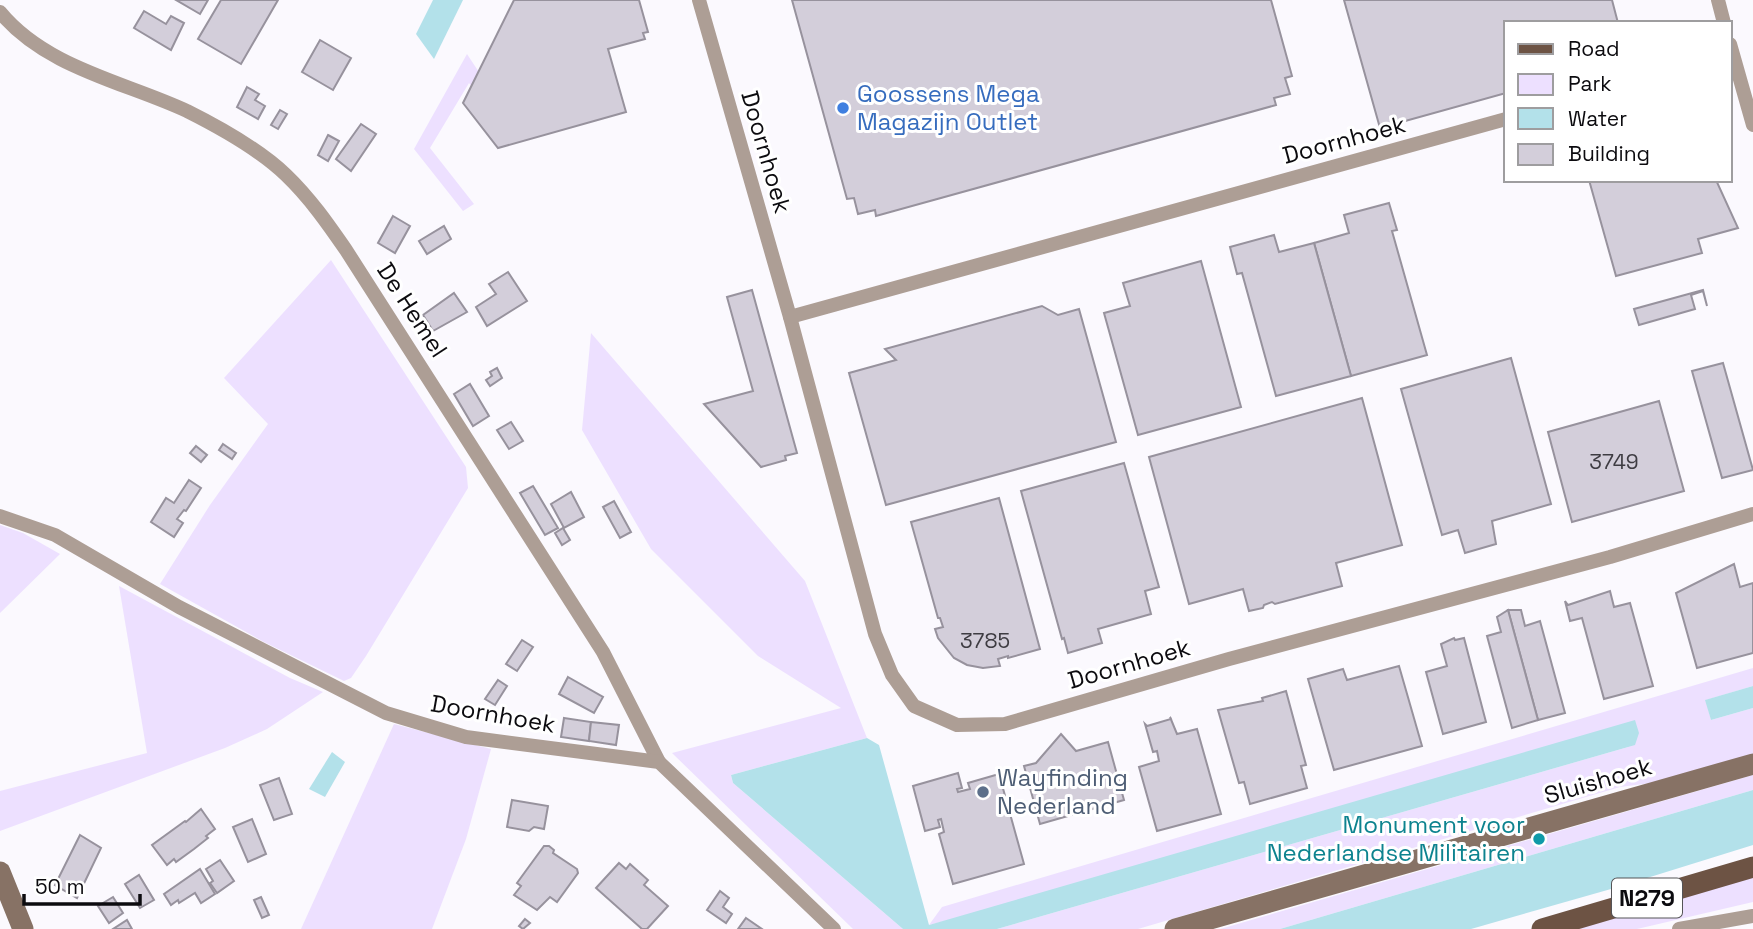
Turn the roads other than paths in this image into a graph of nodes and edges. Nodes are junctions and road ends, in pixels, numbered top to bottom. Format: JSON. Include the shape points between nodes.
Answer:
{"nodes":[{"id":1,"x":699,"y":0,"type":"edge"},
{"id":2,"x":1718,"y":0,"type":"edge"},
{"id":3,"x":0,"y":12,"type":"edge"},
{"id":4,"x":1723,"y":21,"type":"edge"},
{"id":5,"x":1732,"y":56,"type":"edge"},
{"id":6,"x":1504,"y":120,"type":"edge"},
{"id":7,"x":1753,"y":125,"type":"edge"},
{"id":8,"x":790,"y":317,"type":"junction"},
{"id":9,"x":1753,"y":514,"type":"edge"},
{"id":10,"x":0,"y":516,"type":"edge"},
{"id":11,"x":659,"y":762,"type":"junction"},
{"id":12,"x":1753,"y":764,"type":"edge"},
{"id":13,"x":1753,"y":867,"type":"edge"},
{"id":14,"x":0,"y":872,"type":"edge"},
{"id":15,"x":1753,"y":916,"type":"edge"},
{"id":16,"x":23,"y":929,"type":"edge"},
{"id":17,"x":834,"y":929,"type":"edge"},
{"id":18,"x":1175,"y":929,"type":"edge"},
{"id":19,"x":1542,"y":929,"type":"edge"},
{"id":20,"x":1679,"y":929,"type":"edge"}],
"edges":[{"from":1,"to":8,"type":"street","name":"Doornhoek"},
{"from":2,"to":4,"type":"street"},
{"from":3,"to":11,"type":"street","name":"De Hemel","via":[[34,43],[66,62],[187,111],[223,131],[285,174],[314,205],[603,652]]},
{"from":5,"to":7,"type":"street"},
{"from":6,"to":8,"type":"street","name":"Doornhoek"},
{"from":8,"to":9,"type":"street","name":"Doornhoek","via":[[879,644],[892,676],[914,706],[957,725],[1006,724]]},
{"from":10,"to":11,"type":"street","name":"Doornhoek","via":[[55,535],[179,607],[386,713],[466,737]]},
{"from":11,"to":17,"type":"street"},
{"from":12,"to":18,"type":"street","name":"Sluishoek"},
{"from":13,"to":19,"type":"main road","number":"N279"},
{"from":14,"to":16,"type":"street"},
{"from":15,"to":20,"type":"street"}]}
